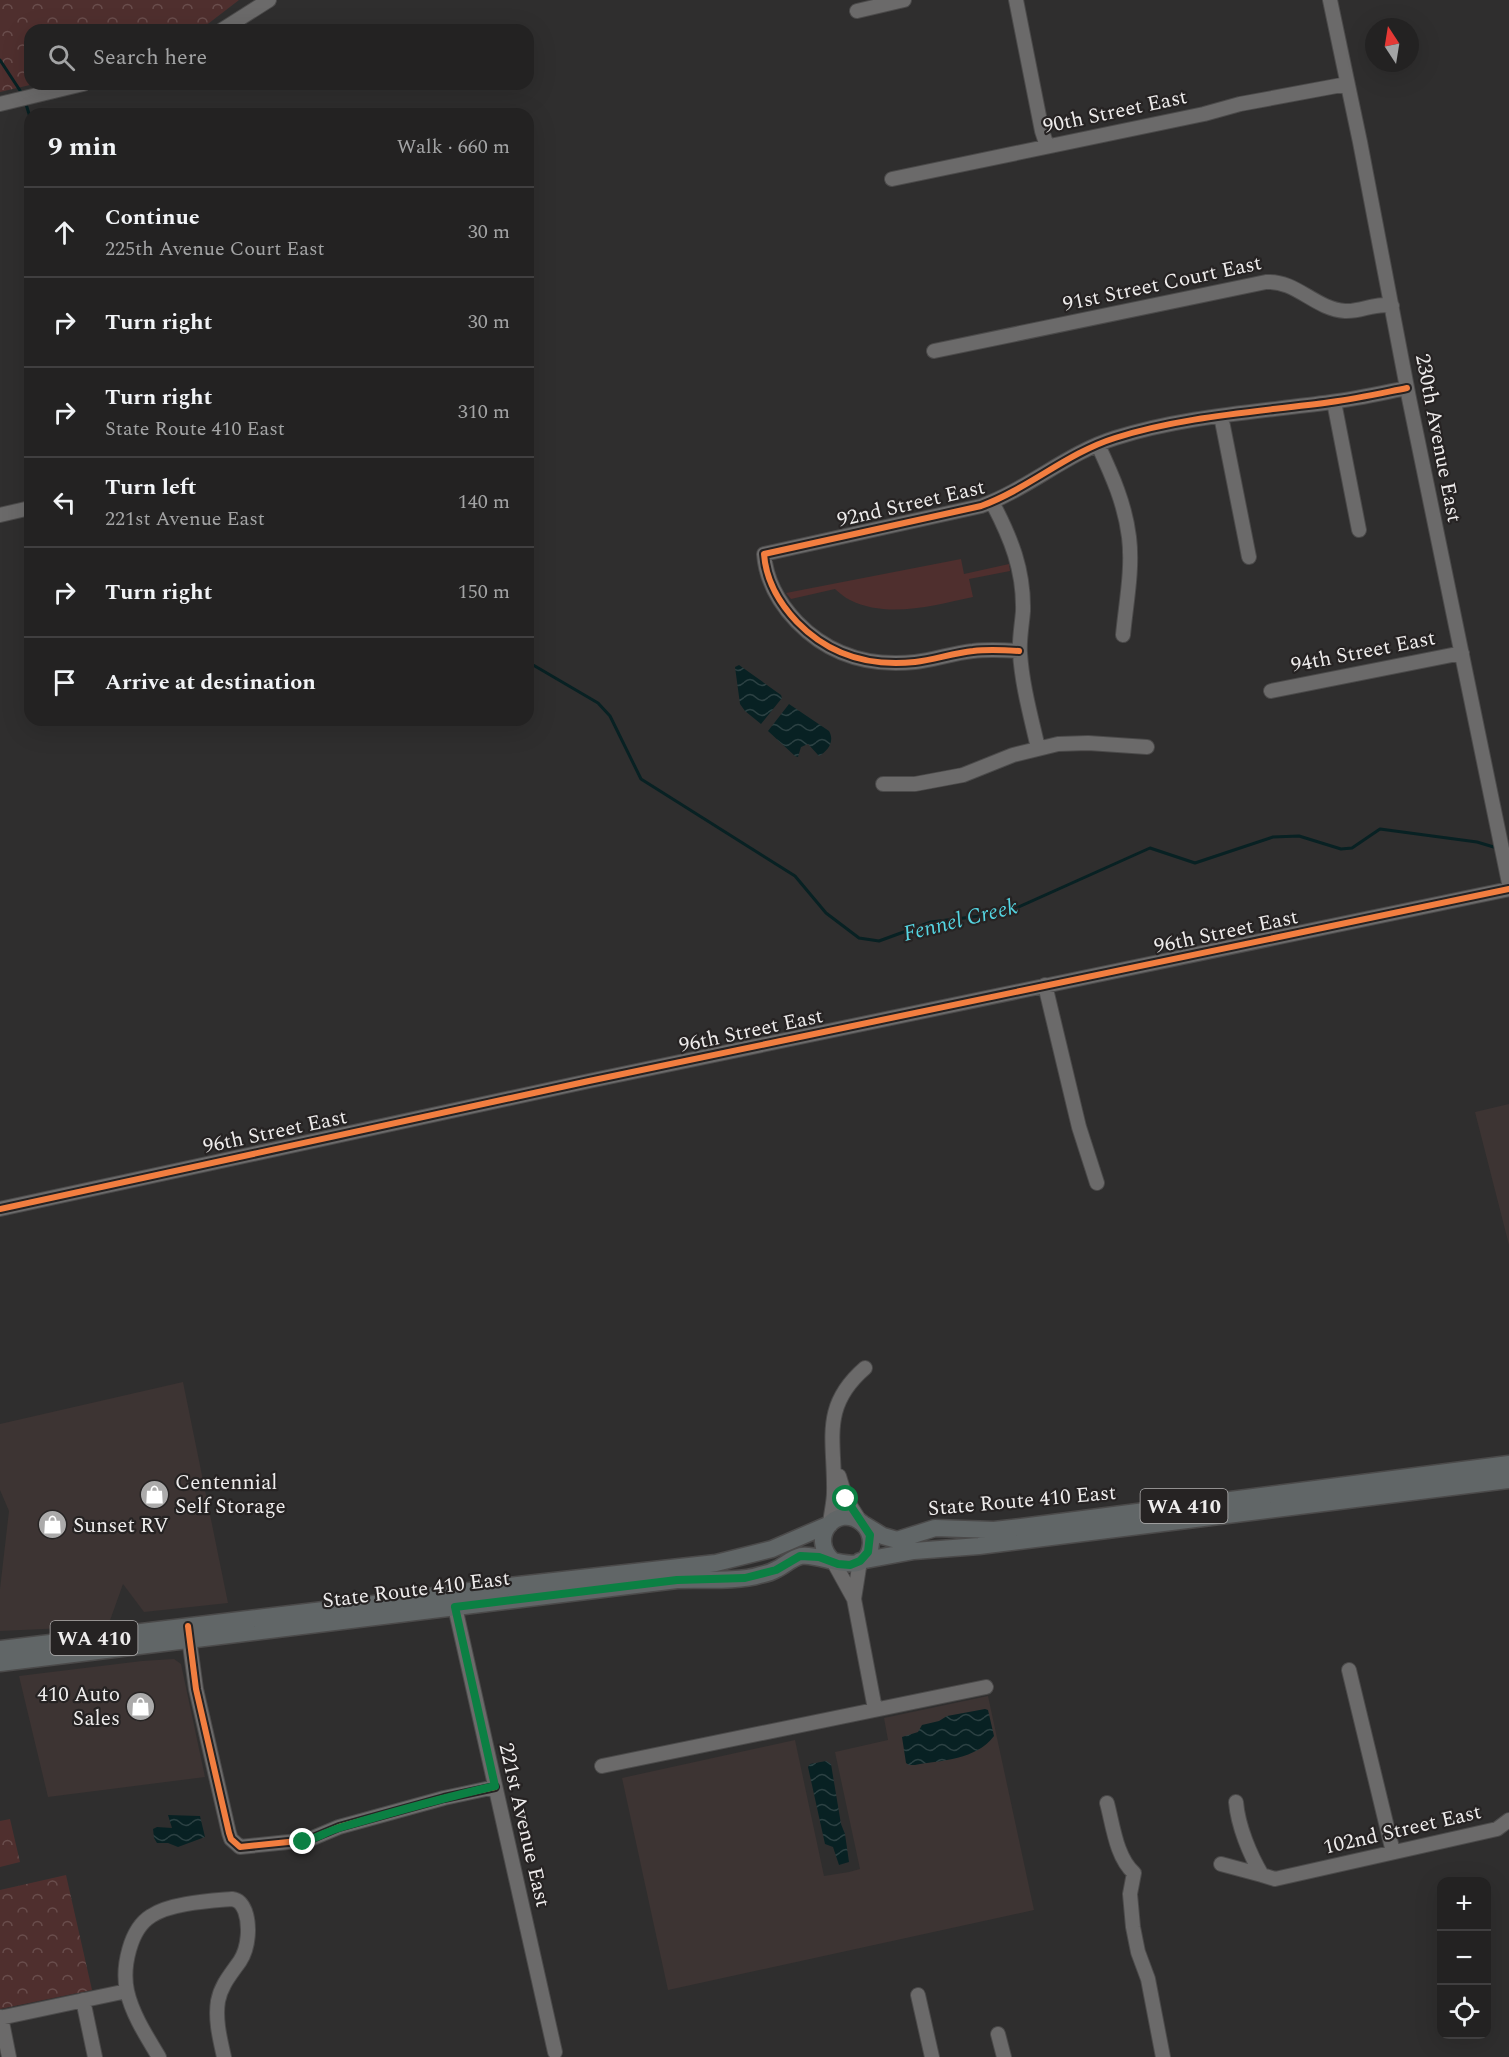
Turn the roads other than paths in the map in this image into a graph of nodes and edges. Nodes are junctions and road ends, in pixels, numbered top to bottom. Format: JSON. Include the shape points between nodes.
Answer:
{"nodes":[{"id":1,"x":268,"y":0,"type":"edge"},
{"id":2,"x":904,"y":0,"type":"edge"},
{"id":3,"x":1016,"y":0,"type":"edge"},
{"id":4,"x":1330,"y":0,"type":"edge"},
{"id":5,"x":857,"y":10,"type":"dead end"},
{"id":6,"x":231,"y":24,"type":"edge"},
{"id":7,"x":1347,"y":84,"type":"junction"},
{"id":8,"x":59,"y":90,"type":"edge"},
{"id":9,"x":0,"y":104,"type":"edge"},
{"id":10,"x":1047,"y":146,"type":"junction"},
{"id":11,"x":892,"y":179,"type":"dead end"},
{"id":12,"x":1392,"y":306,"type":"junction"},
{"id":13,"x":934,"y":351,"type":"dead end"},
{"id":14,"x":1407,"y":388,"type":"junction"},
{"id":15,"x":1334,"y":402,"type":"junction"},
{"id":16,"x":1221,"y":416,"type":"junction"},
{"id":17,"x":1098,"y":445,"type":"junction"},
{"id":18,"x":992,"y":502,"type":"junction"},
{"id":19,"x":24,"y":509,"type":"edge"},
{"id":20,"x":0,"y":515,"type":"edge"},
{"id":21,"x":1359,"y":530,"type":"dead end"},
{"id":22,"x":1249,"y":556,"type":"dead end"},
{"id":23,"x":1123,"y":634,"type":"dead end"},
{"id":24,"x":1019,"y":651,"type":"junction"},
{"id":25,"x":1462,"y":653,"type":"junction"},
{"id":26,"x":1271,"y":691,"type":"dead end"},
{"id":27,"x":1147,"y":747,"type":"dead end"},
{"id":28,"x":1038,"y":748,"type":"junction"},
{"id":29,"x":883,"y":784,"type":"dead end"},
{"id":30,"x":1509,"y":884,"type":"edge"},
{"id":31,"x":1509,"y":888,"type":"edge"},
{"id":32,"x":1045,"y":985,"type":"junction"},
{"id":33,"x":1096,"y":1183,"type":"dead end"},
{"id":34,"x":0,"y":1209,"type":"edge"},
{"id":35,"x":865,"y":1368,"type":"dead end"},
{"id":36,"x":833,"y":1456,"type":"junction"},
{"id":37,"x":1509,"y":1464,"type":"edge"},
{"id":38,"x":1509,"y":1480,"type":"edge"},
{"id":39,"x":862,"y":1523,"type":"junction"},
{"id":40,"x":830,"y":1524,"type":"junction"},
{"id":41,"x":833,"y":1561,"type":"junction"},
{"id":42,"x":860,"y":1561,"type":"junction"},
{"id":43,"x":854,"y":1599,"type":"junction"},
{"id":44,"x":455,"y":1607,"type":"junction"},
{"id":45,"x":188,"y":1633,"type":"junction"},
{"id":46,"x":0,"y":1649,"type":"edge"},
{"id":47,"x":0,"y":1663,"type":"edge"},
{"id":48,"x":1349,"y":1670,"type":"dead end"},
{"id":49,"x":986,"y":1687,"type":"dead end"},
{"id":50,"x":875,"y":1709,"type":"junction"},
{"id":51,"x":602,"y":1766,"type":"dead end"},
{"id":52,"x":495,"y":1786,"type":"junction"},
{"id":53,"x":1236,"y":1802,"type":"dead end"},
{"id":54,"x":1107,"y":1803,"type":"dead end"},
{"id":55,"x":1509,"y":1820,"type":"edge"},
{"id":56,"x":1393,"y":1852,"type":"junction"},
{"id":57,"x":1221,"y":1864,"type":"dead end"},
{"id":58,"x":1262,"y":1875,"type":"junction"},
{"id":59,"x":127,"y":1991,"type":"junction"},
{"id":60,"x":918,"y":1995,"type":"dead end"},
{"id":61,"x":83,"y":2000,"type":"junction"},
{"id":62,"x":0,"y":2018,"type":"edge"},
{"id":63,"x":998,"y":2034,"type":"dead end"},
{"id":64,"x":555,"y":2052,"type":"dead end"},
{"id":65,"x":9,"y":2057,"type":"edge"},
{"id":66,"x":95,"y":2057,"type":"edge"},
{"id":67,"x":159,"y":2057,"type":"edge"},
{"id":68,"x":224,"y":2057,"type":"edge"},
{"id":69,"x":932,"y":2057,"type":"edge"},
{"id":70,"x":1004,"y":2057,"type":"edge"},
{"id":71,"x":1163,"y":2057,"type":"edge"}],
"edges":[{"from":1,"to":6,"type":"street"},
{"from":2,"to":5,"type":"street"},
{"from":3,"to":10,"type":"street"},
{"from":4,"to":7,"type":"street","name":"230th Avenue East"},
{"from":7,"to":10,"type":"street","name":"90th Street East"},
{"from":7,"to":12,"type":"street","name":"230th Avenue East"},
{"from":8,"to":9,"type":"street"},
{"from":10,"to":11,"type":"street","name":"90th Street East"},
{"from":12,"to":13,"type":"street","name":"91st Street Court East","via":[[1383,303],[1344,311],[1320,303],[1292,286],[1266,282]]},
{"from":12,"to":14,"type":"street","name":"230th Avenue East"},
{"from":14,"to":15,"type":"street","name":"92nd Street East"},
{"from":14,"to":25,"type":"street","name":"230th Avenue East"},
{"from":15,"to":16,"type":"street","name":"92nd Street East"},
{"from":15,"to":21,"type":"street"},
{"from":16,"to":17,"type":"street","name":"92nd Street East","via":[[1132,433]]},
{"from":16,"to":22,"type":"street"},
{"from":17,"to":18,"type":"street","name":"92nd Street East"},
{"from":17,"to":23,"type":"street","via":[[1119,491],[1129,538]]},
{"from":18,"to":24,"type":"street","via":[[1012,540],[1020,571],[1023,609]]},
{"from":18,"to":24,"type":"street","name":"92nd Street East","via":[[764,554],[765,570],[774,593],[819,643],[865,661],[899,663],[976,650]]},
{"from":19,"to":20,"type":"street"},
{"from":24,"to":28,"type":"street"},
{"from":25,"to":26,"type":"street","name":"94th Street East"},
{"from":25,"to":30,"type":"street","name":"230th Avenue East"},
{"from":27,"to":28,"type":"street","via":[[1088,742]]},
{"from":28,"to":29,"type":"street","via":[[963,775],[915,784]]},
{"from":31,"to":32,"type":"street","name":"96th Street East"},
{"from":32,"to":33,"type":"street"},
{"from":32,"to":34,"type":"street","name":"96th Street East"},
{"from":35,"to":36,"type":"street","via":[[837,1406],[831,1436]]},
{"from":36,"to":39,"type":"street","via":[[846,1499]]},
{"from":36,"to":40,"type":"street"},
{"from":37,"to":39,"type":"main road","name":"State Route 410 East","number":"WA 410","via":[[994,1530],[936,1528],[897,1540]]},
{"from":38,"to":42,"type":"main road","name":"State Route 410 East","number":"WA 410","via":[[914,1551]]},
{"from":39,"to":40,"type":"main road","number":"WA 410","via":[[844,1517]]},
{"from":39,"to":42,"type":"main road","via":[[870,1535],[870,1546]]},
{"from":40,"to":41,"type":"main road","via":[[822,1541]]},
{"from":40,"to":45,"type":"main road","name":"State Route 410 East","number":"WA 410","via":[[772,1549],[716,1563],[491,1588]]},
{"from":41,"to":42,"type":"main road","number":"WA 410","via":[[850,1565]]},
{"from":41,"to":43,"type":"street"},
{"from":41,"to":44,"type":"main road","name":"State Route 410 East","number":"WA 410","via":[[800,1556],[776,1570],[745,1578],[677,1580]]},
{"from":42,"to":43,"type":"street"},
{"from":43,"to":50,"type":"street"},
{"from":44,"to":45,"type":"main road","name":"State Route 410 East","number":"WA 410"},
{"from":44,"to":52,"type":"street","name":"221st Avenue East"},
{"from":45,"to":46,"type":"main road","name":"State Route 410 East","number":"WA 410"},
{"from":45,"to":47,"type":"main road","name":"State Route 410 East","number":"WA 410"},
{"from":45,"to":52,"type":"street","via":[[196,1689],[229,1833],[240,1847],[308,1840],[339,1827]]},
{"from":48,"to":56,"type":"street"},
{"from":49,"to":50,"type":"street"},
{"from":50,"to":51,"type":"street"},
{"from":52,"to":64,"type":"street","name":"221st Avenue East"},
{"from":53,"to":58,"type":"street"},
{"from":54,"to":71,"type":"street","via":[[1121,1852],[1134,1873],[1130,1894],[1133,1927]]},
{"from":55,"to":56,"type":"street","name":"102nd Street East","via":[[1497,1829]]},
{"from":56,"to":58,"type":"street","name":"102nd Street East","via":[[1275,1879]]},
{"from":57,"to":58,"type":"street"},
{"from":59,"to":61,"type":"street"},
{"from":59,"to":67,"type":"street"},
{"from":59,"to":68,"type":"street","via":[[128,1956],[135,1933],[151,1916],[165,1910],[238,1900],[249,1928],[240,1961],[226,1980],[218,2002],[218,2030]]},
{"from":60,"to":69,"type":"street"},
{"from":61,"to":62,"type":"street"},
{"from":61,"to":66,"type":"street"},
{"from":62,"to":65,"type":"street"},
{"from":63,"to":70,"type":"street"}]}
